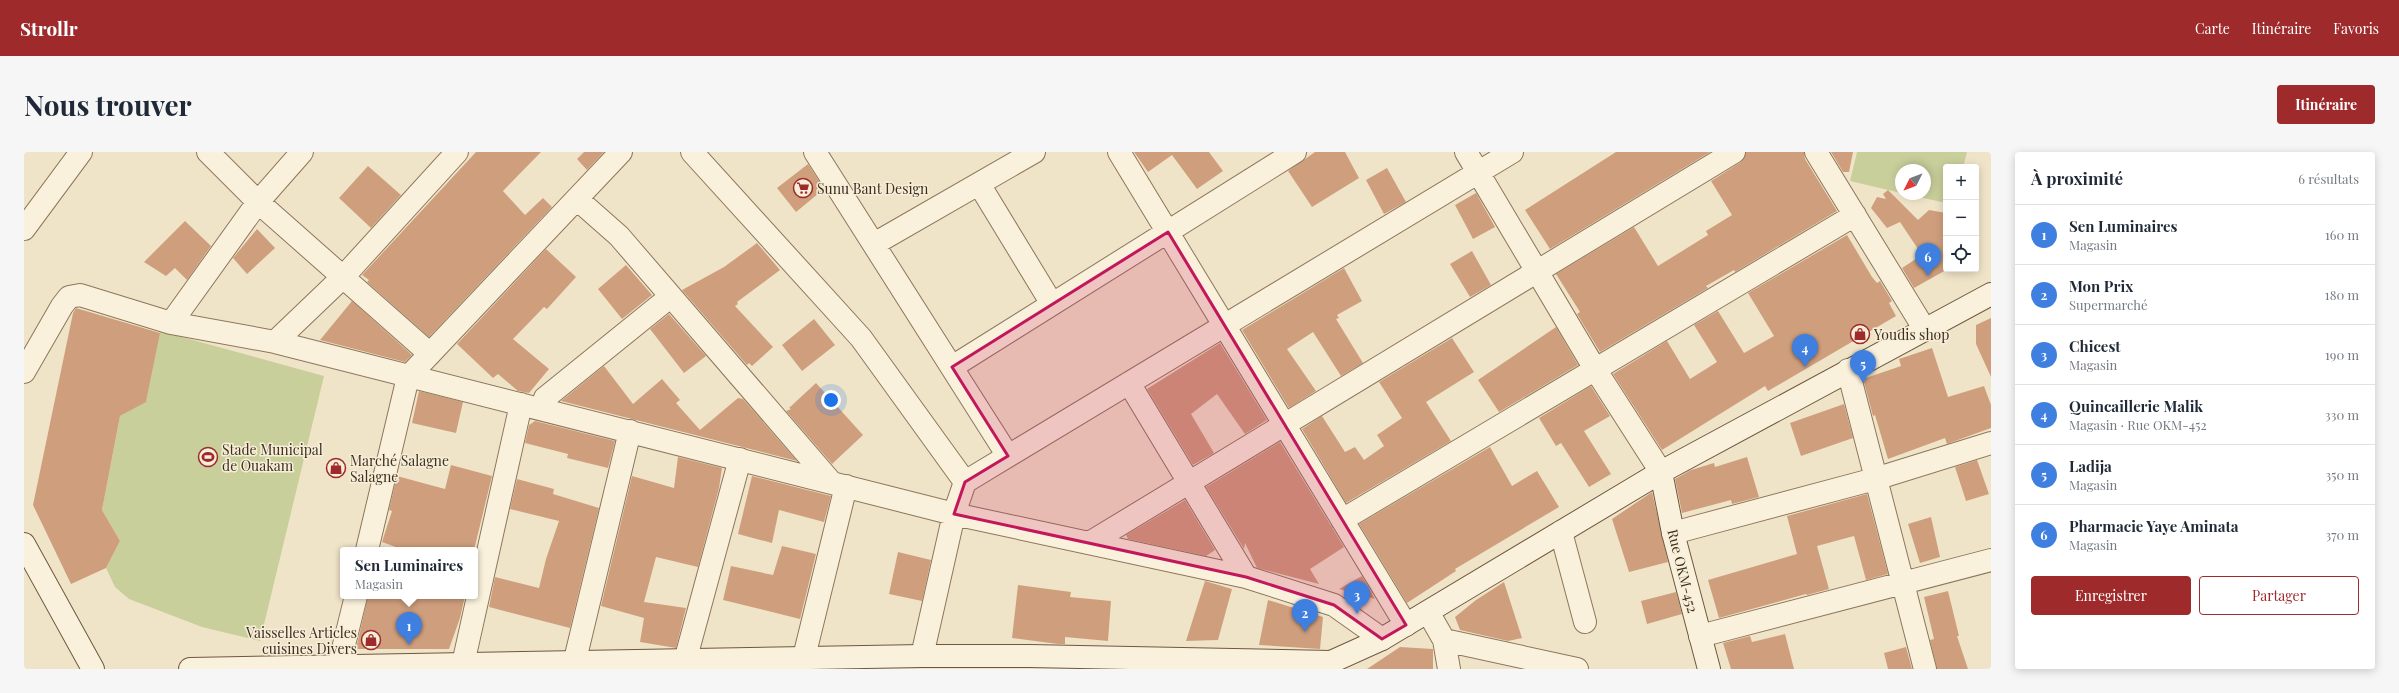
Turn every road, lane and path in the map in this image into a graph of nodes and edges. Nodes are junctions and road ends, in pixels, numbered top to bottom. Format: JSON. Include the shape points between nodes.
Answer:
{"nodes":[{"id":1,"x":81,"y":152,"type":"edge"},
{"id":2,"x":208,"y":152,"type":"edge"},
{"id":3,"x":302,"y":152,"type":"edge"},
{"id":4,"x":457,"y":152,"type":"edge"},
{"id":5,"x":621,"y":152,"type":"edge"},
{"id":6,"x":692,"y":152,"type":"edge"},
{"id":7,"x":815,"y":152,"type":"edge"},
{"id":8,"x":1034,"y":152,"type":"edge"},
{"id":9,"x":1119,"y":152,"type":"edge"},
{"id":10,"x":1295,"y":152,"type":"edge"},
{"id":11,"x":1466,"y":152,"type":"edge"},
{"id":12,"x":1512,"y":152,"type":"edge"},
{"id":13,"x":1734,"y":152,"type":"edge"},
{"id":14,"x":1816,"y":152,"type":"edge"},
{"id":15,"x":1478,"y":172,"type":"junction"},
{"id":16,"x":979,"y":184,"type":"junction"},
{"id":17,"x":577,"y":199,"type":"junction"},
{"id":18,"x":258,"y":202,"type":"junction"},
{"id":19,"x":1855,"y":215,"type":"junction"},
{"id":20,"x":24,"y":229,"type":"edge"},
{"id":21,"x":1168,"y":232,"type":"junction"},
{"id":22,"x":874,"y":244,"type":"junction"},
{"id":23,"x":1537,"y":272,"type":"junction"},
{"id":24,"x":344,"y":276,"type":"junction"},
{"id":25,"x":1991,"y":294,"type":"edge"},
{"id":26,"x":670,"y":297,"type":"junction"},
{"id":27,"x":1052,"y":304,"type":"junction"},
{"id":28,"x":171,"y":323,"type":"junction"},
{"id":29,"x":1224,"y":326,"type":"junction"},
{"id":30,"x":1925,"y":330,"type":"junction"},
{"id":31,"x":275,"y":342,"type":"junction"},
{"id":32,"x":430,"y":354,"type":"junction"},
{"id":33,"x":952,"y":367,"type":"junction"},
{"id":34,"x":1595,"y":369,"type":"junction"},
{"id":35,"x":1848,"y":370,"type":"junction"},
{"id":36,"x":24,"y":372,"type":"edge"},
{"id":37,"x":408,"y":376,"type":"junction"},
{"id":38,"x":1129,"y":383,"type":"junction"},
{"id":39,"x":521,"y":404,"type":"junction"},
{"id":40,"x":544,"y":410,"type":"junction"},
{"id":41,"x":1285,"y":425,"type":"junction"},
{"id":42,"x":630,"y":431,"type":"junction"},
{"id":43,"x":1991,"y":443,"type":"edge"},
{"id":44,"x":1008,"y":456,"type":"junction"},
{"id":45,"x":740,"y":459,"type":"junction"},
{"id":46,"x":1661,"y":472,"type":"junction"},
{"id":47,"x":1875,"y":479,"type":"junction"},
{"id":48,"x":964,"y":482,"type":"junction"},
{"id":49,"x":1189,"y":483,"type":"junction"},
{"id":50,"x":839,"y":484,"type":"junction"},
{"id":51,"x":954,"y":514,"type":"junction"},
{"id":52,"x":1342,"y":520,"type":"junction"},
{"id":53,"x":1561,"y":532,"type":"junction"},
{"id":54,"x":1673,"y":533,"type":"junction"},
{"id":55,"x":1091,"y":542,"type":"junction"},
{"id":56,"x":24,"y":544,"type":"edge"},
{"id":57,"x":368,"y":547,"type":"edge"},
{"id":58,"x":1991,"y":560,"type":"edge"},
{"id":59,"x":1246,"y":577,"type":"junction"},
{"id":60,"x":1903,"y":583,"type":"junction"},
{"id":61,"x":478,"y":597,"type":"edge"},
{"id":62,"x":355,"y":599,"type":"edge"},
{"id":63,"x":478,"y":599,"type":"edge"},
{"id":64,"x":1428,"y":612,"type":"junction"},
{"id":65,"x":1585,"y":622,"type":"dead end"},
{"id":66,"x":1406,"y":625,"type":"junction"},
{"id":67,"x":1700,"y":636,"type":"junction"},
{"id":68,"x":1382,"y":639,"type":"junction"},
{"id":69,"x":1444,"y":640,"type":"junction"},
{"id":70,"x":804,"y":657,"type":"junction"},
{"id":71,"x":685,"y":661,"type":"junction"},
{"id":72,"x":912,"y":661,"type":"edge"},
{"id":73,"x":1029,"y":662,"type":"edge"},
{"id":74,"x":463,"y":664,"type":"junction"},
{"id":75,"x":574,"y":664,"type":"junction"},
{"id":76,"x":783,"y":664,"type":"edge"},
{"id":77,"x":339,"y":665,"type":"junction"},
{"id":78,"x":1331,"y":665,"type":"edge"},
{"id":79,"x":93,"y":669,"type":"edge"},
{"id":80,"x":190,"y":669,"type":"edge"},
{"id":81,"x":204,"y":669,"type":"edge"},
{"id":82,"x":1449,"y":669,"type":"edge"},
{"id":83,"x":1577,"y":669,"type":"edge"},
{"id":84,"x":1709,"y":669,"type":"edge"},
{"id":85,"x":1925,"y":669,"type":"edge"}],
"edges":[{"from":1,"to":20,"type":"street"},
{"from":2,"to":18,"type":"street"},
{"from":3,"to":18,"type":"street"},
{"from":4,"to":24,"type":"street"},
{"from":5,"to":17,"type":"street"},
{"from":6,"to":48,"type":"street","via":[[861,338]]},
{"from":7,"to":22,"type":"street"},
{"from":8,"to":16,"type":"street"},
{"from":9,"to":21,"type":"street"},
{"from":10,"to":21,"type":"street"},
{"from":11,"to":15,"type":"street"},
{"from":12,"to":15,"type":"street"},
{"from":13,"to":23,"type":"street"},
{"from":14,"to":19,"type":"street"},
{"from":15,"to":23,"type":"street"},
{"from":15,"to":29,"type":"street"},
{"from":16,"to":22,"type":"street"},
{"from":16,"to":27,"type":"street"},
{"from":17,"to":26,"type":"street","via":[[619,236]]},
{"from":17,"to":32,"type":"street"},
{"from":18,"to":24,"type":"street"},
{"from":18,"to":28,"type":"street"},
{"from":19,"to":30,"type":"street"},
{"from":19,"to":34,"type":"street"},
{"from":21,"to":27,"type":"street"},
{"from":21,"to":29,"type":"street"},
{"from":22,"to":33,"type":"street"},
{"from":23,"to":34,"type":"street"},
{"from":23,"to":41,"type":"street"},
{"from":24,"to":31,"type":"street"},
{"from":24,"to":32,"type":"street"},
{"from":25,"to":30,"type":"street"},
{"from":26,"to":40,"type":"street","via":[[545,398]]},
{"from":26,"to":50,"type":"street"},
{"from":27,"to":33,"type":"street"},
{"from":28,"to":31,"type":"street"},
{"from":28,"to":36,"type":"street","via":[[80,295],[69,297]]},
{"from":29,"to":38,"type":"street"},
{"from":29,"to":41,"type":"street"},
{"from":30,"to":35,"type":"street"},
{"from":31,"to":37,"type":"street"},
{"from":32,"to":37,"type":"street"},
{"from":33,"to":44,"type":"street"},
{"from":34,"to":46,"type":"street"},
{"from":34,"to":52,"type":"street"},
{"from":35,"to":46,"type":"street"},
{"from":35,"to":47,"type":"street"},
{"from":37,"to":39,"type":"street"},
{"from":37,"to":57,"type":"street"},
{"from":38,"to":44,"type":"street"},
{"from":38,"to":49,"type":"street"},
{"from":39,"to":40,"type":"street"},
{"from":39,"to":61,"type":"street"},
{"from":40,"to":42,"type":"street"},
{"from":41,"to":49,"type":"street"},
{"from":41,"to":52,"type":"street"},
{"from":42,"to":45,"type":"street"},
{"from":42,"to":75,"type":"street"},
{"from":43,"to":47,"type":"street"},
{"from":44,"to":48,"type":"street"},
{"from":45,"to":50,"type":"street"},
{"from":45,"to":71,"type":"street"},
{"from":46,"to":53,"type":"street"},
{"from":46,"to":54,"type":"street","name":"Rue OKM-452"},
{"from":47,"to":54,"type":"street"},
{"from":47,"to":60,"type":"street"},
{"from":48,"to":51,"type":"street"},
{"from":49,"to":55,"type":"street"},
{"from":49,"to":59,"type":"street"},
{"from":50,"to":51,"type":"street"},
{"from":50,"to":70,"type":"street"},
{"from":51,"to":55,"type":"street"},
{"from":51,"to":72,"type":"street"},
{"from":52,"to":66,"type":"street"},
{"from":53,"to":64,"type":"street"},
{"from":53,"to":65,"type":"street"},
{"from":54,"to":67,"type":"street","name":"Rue OKM-452"},
{"from":55,"to":59,"type":"street"},
{"from":56,"to":79,"type":"street"},
{"from":58,"to":60,"type":"street"},
{"from":59,"to":68,"type":"street","via":[[1334,605]]},
{"from":60,"to":67,"type":"street"},
{"from":60,"to":85,"type":"street"},
{"from":62,"to":77,"type":"street"},
{"from":63,"to":74,"type":"street"},
{"from":64,"to":66,"type":"street"},
{"from":64,"to":69,"type":"street"},
{"from":66,"to":68,"type":"street"},
{"from":67,"to":84,"type":"street","name":"Rue OKM-452"},
{"from":68,"to":78,"type":"street"},
{"from":69,"to":82,"type":"street"},
{"from":69,"to":83,"type":"street"},
{"from":70,"to":72,"type":"street"},
{"from":70,"to":76,"type":"street"},
{"from":71,"to":75,"type":"street"},
{"from":71,"to":76,"type":"street"},
{"from":72,"to":73,"type":"street"},
{"from":73,"to":78,"type":"street"},
{"from":74,"to":75,"type":"street"},
{"from":74,"to":77,"type":"street"},
{"from":77,"to":81,"type":"street"},
{"from":80,"to":81,"type":"street"}]}
